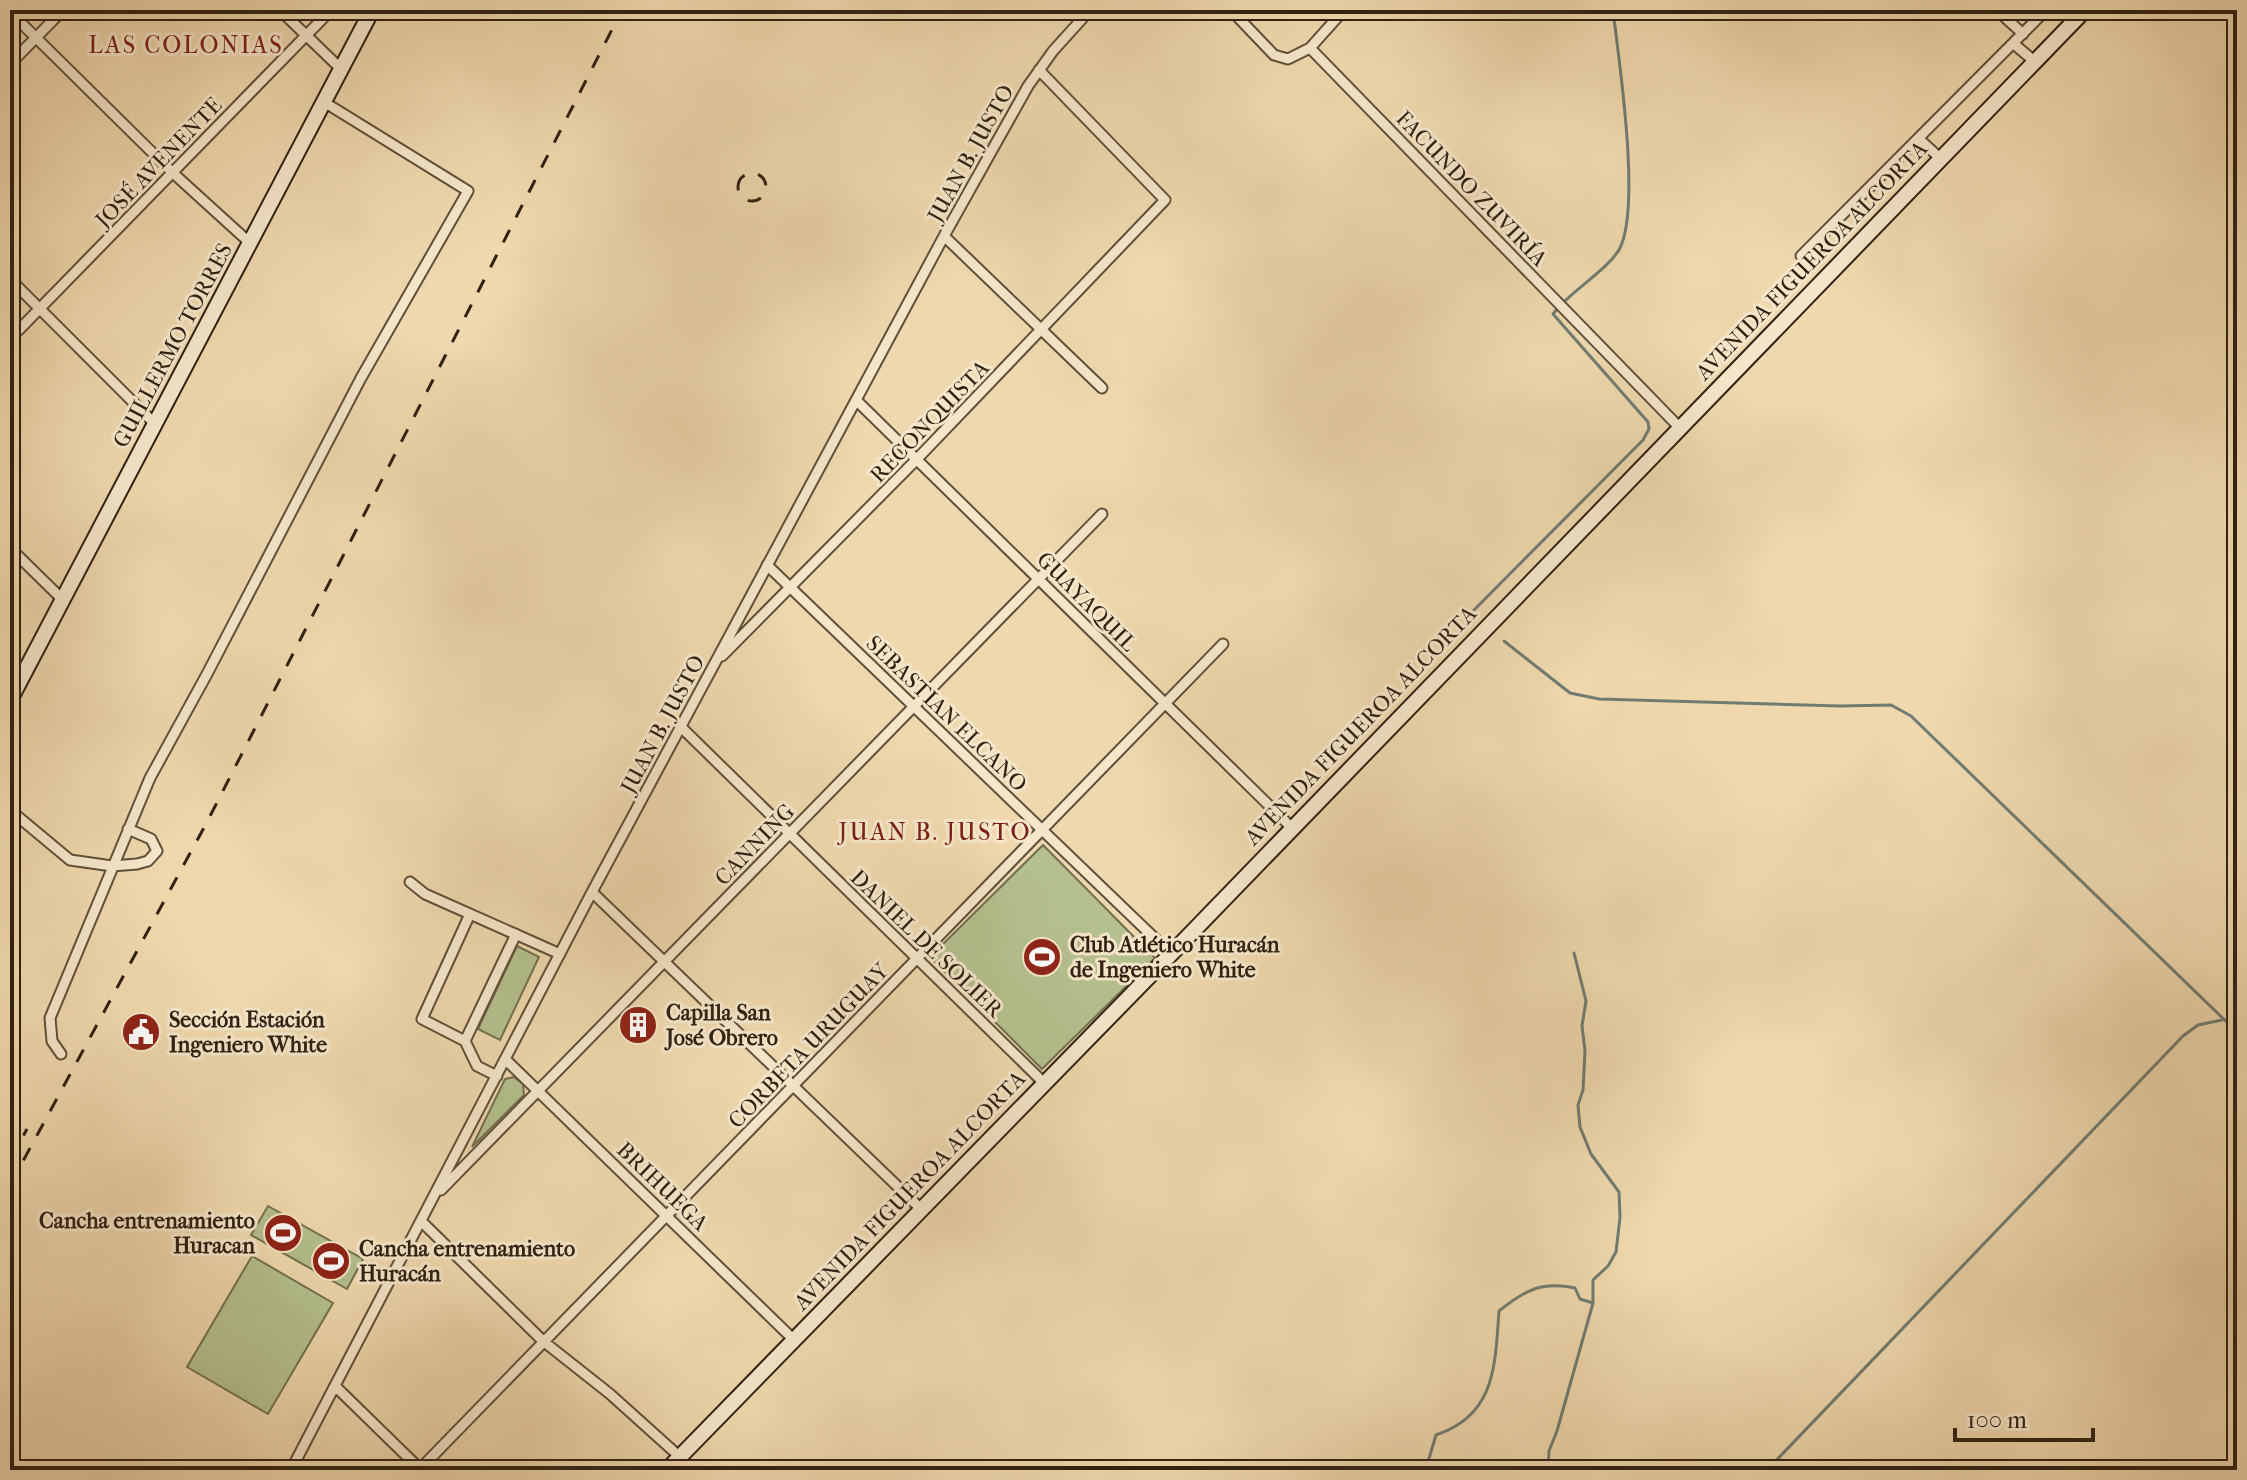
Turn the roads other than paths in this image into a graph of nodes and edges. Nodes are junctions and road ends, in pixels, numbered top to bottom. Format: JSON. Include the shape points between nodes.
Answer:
{"nodes":[{"id":1,"x":63,"y":10,"type":"edge"},
{"id":2,"x":280,"y":10,"type":"edge"},
{"id":3,"x":331,"y":10,"type":"edge"},
{"id":4,"x":372,"y":10,"type":"edge"},
{"id":5,"x":1090,"y":10,"type":"edge"},
{"id":6,"x":1231,"y":10,"type":"edge"},
{"id":7,"x":1344,"y":10,"type":"edge"},
{"id":8,"x":1997,"y":10,"type":"edge"},
{"id":9,"x":2046,"y":10,"type":"edge"},
{"id":10,"x":2085,"y":10,"type":"edge"},
{"id":11,"x":10,"y":12,"type":"edge"},
{"id":12,"x":2023,"y":34,"type":"junction"},
{"id":13,"x":306,"y":36,"type":"junction"},
{"id":14,"x":36,"y":38,"type":"junction"},
{"id":15,"x":2014,"y":44,"type":"junction"},
{"id":16,"x":1310,"y":48,"type":"junction"},
{"id":17,"x":2034,"y":61,"type":"junction"},
{"id":18,"x":10,"y":64,"type":"edge"},
{"id":19,"x":341,"y":69,"type":"junction"},
{"id":20,"x":1039,"y":70,"type":"junction"},
{"id":21,"x":324,"y":102,"type":"junction"},
{"id":22,"x":1919,"y":139,"type":"junction"},
{"id":23,"x":1940,"y":158,"type":"junction"},
{"id":24,"x":173,"y":173,"type":"junction"},
{"id":25,"x":944,"y":236,"type":"junction"},
{"id":26,"x":250,"y":243,"type":"junction"},
{"id":27,"x":1801,"y":256,"type":"dead end"},
{"id":28,"x":10,"y":279,"type":"edge"},
{"id":29,"x":39,"y":309,"type":"junction"},
{"id":30,"x":1040,"y":331,"type":"junction"},
{"id":31,"x":10,"y":339,"type":"edge"},
{"id":32,"x":1102,"y":388,"type":"dead end"},
{"id":33,"x":856,"y":400,"type":"junction"},
{"id":34,"x":155,"y":424,"type":"junction"},
{"id":35,"x":1679,"y":427,"type":"junction"},
{"id":36,"x":917,"y":459,"type":"junction"},
{"id":37,"x":1102,"y":514,"type":"dead end"},
{"id":38,"x":10,"y":548,"type":"edge"},
{"id":39,"x":767,"y":565,"type":"junction"},
{"id":40,"x":1039,"y":579,"type":"junction"},
{"id":41,"x":792,"y":588,"type":"junction"},
{"id":42,"x":63,"y":600,"type":"junction"},
{"id":43,"x":1223,"y":644,"type":"dead end"},
{"id":44,"x":715,"y":663,"type":"junction"},
{"id":45,"x":10,"y":700,"type":"edge"},
{"id":46,"x":1165,"y":703,"type":"junction"},
{"id":47,"x":913,"y":707,"type":"junction"},
{"id":48,"x":682,"y":728,"type":"junction"},
{"id":49,"x":10,"y":810,"type":"edge"},
{"id":50,"x":1292,"y":828,"type":"junction"},
{"id":51,"x":128,"y":829,"type":"junction"},
{"id":52,"x":1044,"y":831,"type":"junction"},
{"id":53,"x":789,"y":834,"type":"junction"},
{"id":54,"x":112,"y":866,"type":"junction"},
{"id":55,"x":410,"y":882,"type":"dead end"},
{"id":56,"x":592,"y":892,"type":"junction"},
{"id":57,"x":470,"y":914,"type":"junction"},
{"id":58,"x":516,"y":934,"type":"junction"},
{"id":59,"x":560,"y":954,"type":"junction"},
{"id":60,"x":1171,"y":954,"type":"junction"},
{"id":61,"x":917,"y":958,"type":"junction"},
{"id":62,"x":664,"y":962,"type":"junction"},
{"id":63,"x":465,"y":1041,"type":"junction"},
{"id":64,"x":61,"y":1054,"type":"dead end"},
{"id":65,"x":506,"y":1060,"type":"junction"},
{"id":66,"x":497,"y":1076,"type":"junction"},
{"id":67,"x":1044,"y":1083,"type":"junction"},
{"id":68,"x":794,"y":1087,"type":"junction"},
{"id":69,"x":538,"y":1090,"type":"junction"},
{"id":70,"x":433,"y":1198,"type":"junction"},
{"id":71,"x":921,"y":1209,"type":"junction"},
{"id":72,"x":666,"y":1215,"type":"junction"},
{"id":73,"x":421,"y":1221,"type":"junction"},
{"id":74,"x":794,"y":1340,"type":"junction"},
{"id":75,"x":543,"y":1341,"type":"junction"},
{"id":76,"x":335,"y":1386,"type":"junction"},
{"id":77,"x":680,"y":1457,"type":"junction"},
{"id":78,"x":291,"y":1470,"type":"edge"},
{"id":79,"x":420,"y":1470,"type":"edge"},
{"id":80,"x":667,"y":1470,"type":"edge"}],
"edges":[{"from":1,"to":14,"type":"street"},
{"from":2,"to":13,"type":"street"},
{"from":3,"to":13,"type":"street","name":"JOSÉ AVENENTE"},
{"from":4,"to":19,"type":"main road","name":"GUILLERMO TORRES"},
{"from":5,"to":20,"type":"street","name":"JUAN B. JUSTO"},
{"from":6,"to":16,"type":"street","via":[[1274,55],[1288,59]]},
{"from":7,"to":16,"type":"street"},
{"from":8,"to":12,"type":"street"},
{"from":9,"to":12,"type":"street"},
{"from":10,"to":17,"type":"main road","name":"AVENIDA FIGUEROA ALCORTA"},
{"from":11,"to":14,"type":"street"},
{"from":12,"to":15,"type":"street"},
{"from":13,"to":19,"type":"street"},
{"from":13,"to":24,"type":"street","name":"JOSÉ AVENENTE"},
{"from":14,"to":18,"type":"street"},
{"from":14,"to":24,"type":"street"},
{"from":15,"to":17,"type":"street"},
{"from":15,"to":22,"type":"street"},
{"from":16,"to":35,"type":"street","name":"FACUNDO ZUVIRÍA"},
{"from":17,"to":23,"type":"main road","name":"AVENIDA FIGUEROA ALCORTA"},
{"from":19,"to":21,"type":"main road","name":"GUILLERMO TORRES"},
{"from":20,"to":25,"type":"street","name":"JUAN B. JUSTO"},
{"from":20,"to":30,"type":"street","name":"RECONQUISTA","via":[[1165,200]]},
{"from":21,"to":26,"type":"main road","name":"GUILLERMO TORRES"},
{"from":21,"to":51,"type":"street","via":[[468,191],[361,378]]},
{"from":22,"to":23,"type":"street"},
{"from":22,"to":27,"type":"street"},
{"from":23,"to":35,"type":"main road","name":"AVENIDA FIGUEROA ALCORTA"},
{"from":24,"to":26,"type":"street"},
{"from":24,"to":29,"type":"street","name":"JOSÉ AVENENTE"},
{"from":25,"to":30,"type":"street"},
{"from":25,"to":33,"type":"street","name":"JUAN B. JUSTO"},
{"from":26,"to":34,"type":"main road","name":"GUILLERMO TORRES"},
{"from":28,"to":29,"type":"street"},
{"from":29,"to":31,"type":"street","name":"JOSÉ AVENENTE"},
{"from":29,"to":34,"type":"street"},
{"from":30,"to":32,"type":"street"},
{"from":30,"to":36,"type":"street","name":"RECONQUISTA"},
{"from":33,"to":36,"type":"street","name":"GUAYAQUIL"},
{"from":33,"to":39,"type":"street","name":"JUAN B. JUSTO"},
{"from":34,"to":42,"type":"main road","name":"GUILLERMO TORRES"},
{"from":35,"to":50,"type":"main road","name":"AVENIDA FIGUEROA ALCORTA"},
{"from":36,"to":40,"type":"street","name":"GUAYAQUIL"},
{"from":36,"to":41,"type":"street","name":"RECONQUISTA"},
{"from":37,"to":40,"type":"street","name":"CANNING"},
{"from":38,"to":42,"type":"street"},
{"from":39,"to":41,"type":"street","name":"SEBASTIAN ELCANO"},
{"from":39,"to":44,"type":"street","name":"JUAN B. JUSTO"},
{"from":40,"to":46,"type":"street","name":"GUAYAQUIL"},
{"from":40,"to":47,"type":"street","name":"CANNING"},
{"from":41,"to":44,"type":"street","name":"RECONQUISTA"},
{"from":41,"to":47,"type":"street","name":"SEBASTIAN ELCANO"},
{"from":42,"to":45,"type":"main road","name":"GUILLERMO TORRES"},
{"from":43,"to":46,"type":"street","name":"CORBETA URUGUAY"},
{"from":44,"to":48,"type":"street","name":"JUAN B. JUSTO"},
{"from":46,"to":50,"type":"street","name":"GUAYAQUIL"},
{"from":46,"to":52,"type":"street","name":"CORBETA URUGUAY"},
{"from":47,"to":52,"type":"street","name":"SEBASTIAN ELCANO"},
{"from":47,"to":53,"type":"street","name":"CANNING"},
{"from":48,"to":53,"type":"street","name":"DANIEL DE SOLIER"},
{"from":48,"to":56,"type":"street","name":"JUAN B. JUSTO"},
{"from":49,"to":54,"type":"street","via":[[70,860]]},
{"from":50,"to":60,"type":"main road","name":"AVENIDA FIGUEROA ALCORTA"},
{"from":51,"to":54,"type":"street"},
{"from":51,"to":54,"type":"street","via":[[151,839],[157,851],[148,861]]},
{"from":52,"to":60,"type":"street","name":"SEBASTIAN ELCANO"},
{"from":52,"to":61,"type":"street","name":"CORBETA URUGUAY"},
{"from":53,"to":61,"type":"street","name":"DANIEL DE SOLIER"},
{"from":53,"to":62,"type":"street","name":"CANNING"},
{"from":54,"to":64,"type":"street","via":[[50,1018],[52,1041]]},
{"from":55,"to":57,"type":"street"},
{"from":56,"to":59,"type":"street","name":"JUAN B. JUSTO"},
{"from":56,"to":62,"type":"street"},
{"from":57,"to":58,"type":"street"},
{"from":57,"to":63,"type":"street","via":[[422,1019]]},
{"from":58,"to":59,"type":"street"},
{"from":58,"to":63,"type":"street"},
{"from":59,"to":65,"type":"street","name":"JUAN B. JUSTO"},
{"from":60,"to":67,"type":"main road","name":"AVENIDA FIGUEROA ALCORTA"},
{"from":61,"to":67,"type":"street","name":"DANIEL DE SOLIER"},
{"from":61,"to":68,"type":"street","name":"CORBETA URUGUAY"},
{"from":62,"to":68,"type":"street"},
{"from":62,"to":69,"type":"street","name":"CANNING"},
{"from":63,"to":66,"type":"street","via":[[477,1066]]},
{"from":65,"to":66,"type":"street","name":"JUAN B. JUSTO"},
{"from":65,"to":69,"type":"street","name":"BRIHUEGA"},
{"from":66,"to":70,"type":"street","name":"JUAN B. JUSTO"},
{"from":67,"to":71,"type":"main road","name":"AVENIDA FIGUEROA ALCORTA"},
{"from":68,"to":71,"type":"street"},
{"from":68,"to":72,"type":"street","name":"CORBETA URUGUAY"},
{"from":69,"to":70,"type":"street","name":"CANNING"},
{"from":69,"to":72,"type":"street","name":"BRIHUEGA"},
{"from":70,"to":73,"type":"street","name":"JUAN B. JUSTO"},
{"from":71,"to":74,"type":"main road","name":"AVENIDA FIGUEROA ALCORTA"},
{"from":72,"to":74,"type":"street","name":"BRIHUEGA"},
{"from":72,"to":75,"type":"street","name":"CORBETA URUGUAY"},
{"from":73,"to":75,"type":"street"},
{"from":73,"to":76,"type":"street","name":"JUAN B. JUSTO"},
{"from":74,"to":77,"type":"main road","name":"AVENIDA FIGUEROA ALCORTA"},
{"from":75,"to":77,"type":"street"},
{"from":75,"to":79,"type":"street","name":"CORBETA URUGUAY"},
{"from":76,"to":78,"type":"street","name":"JUAN B. JUSTO"},
{"from":76,"to":79,"type":"street"},
{"from":77,"to":80,"type":"main road","name":"AVENIDA FIGUEROA ALCORTA"}]}
